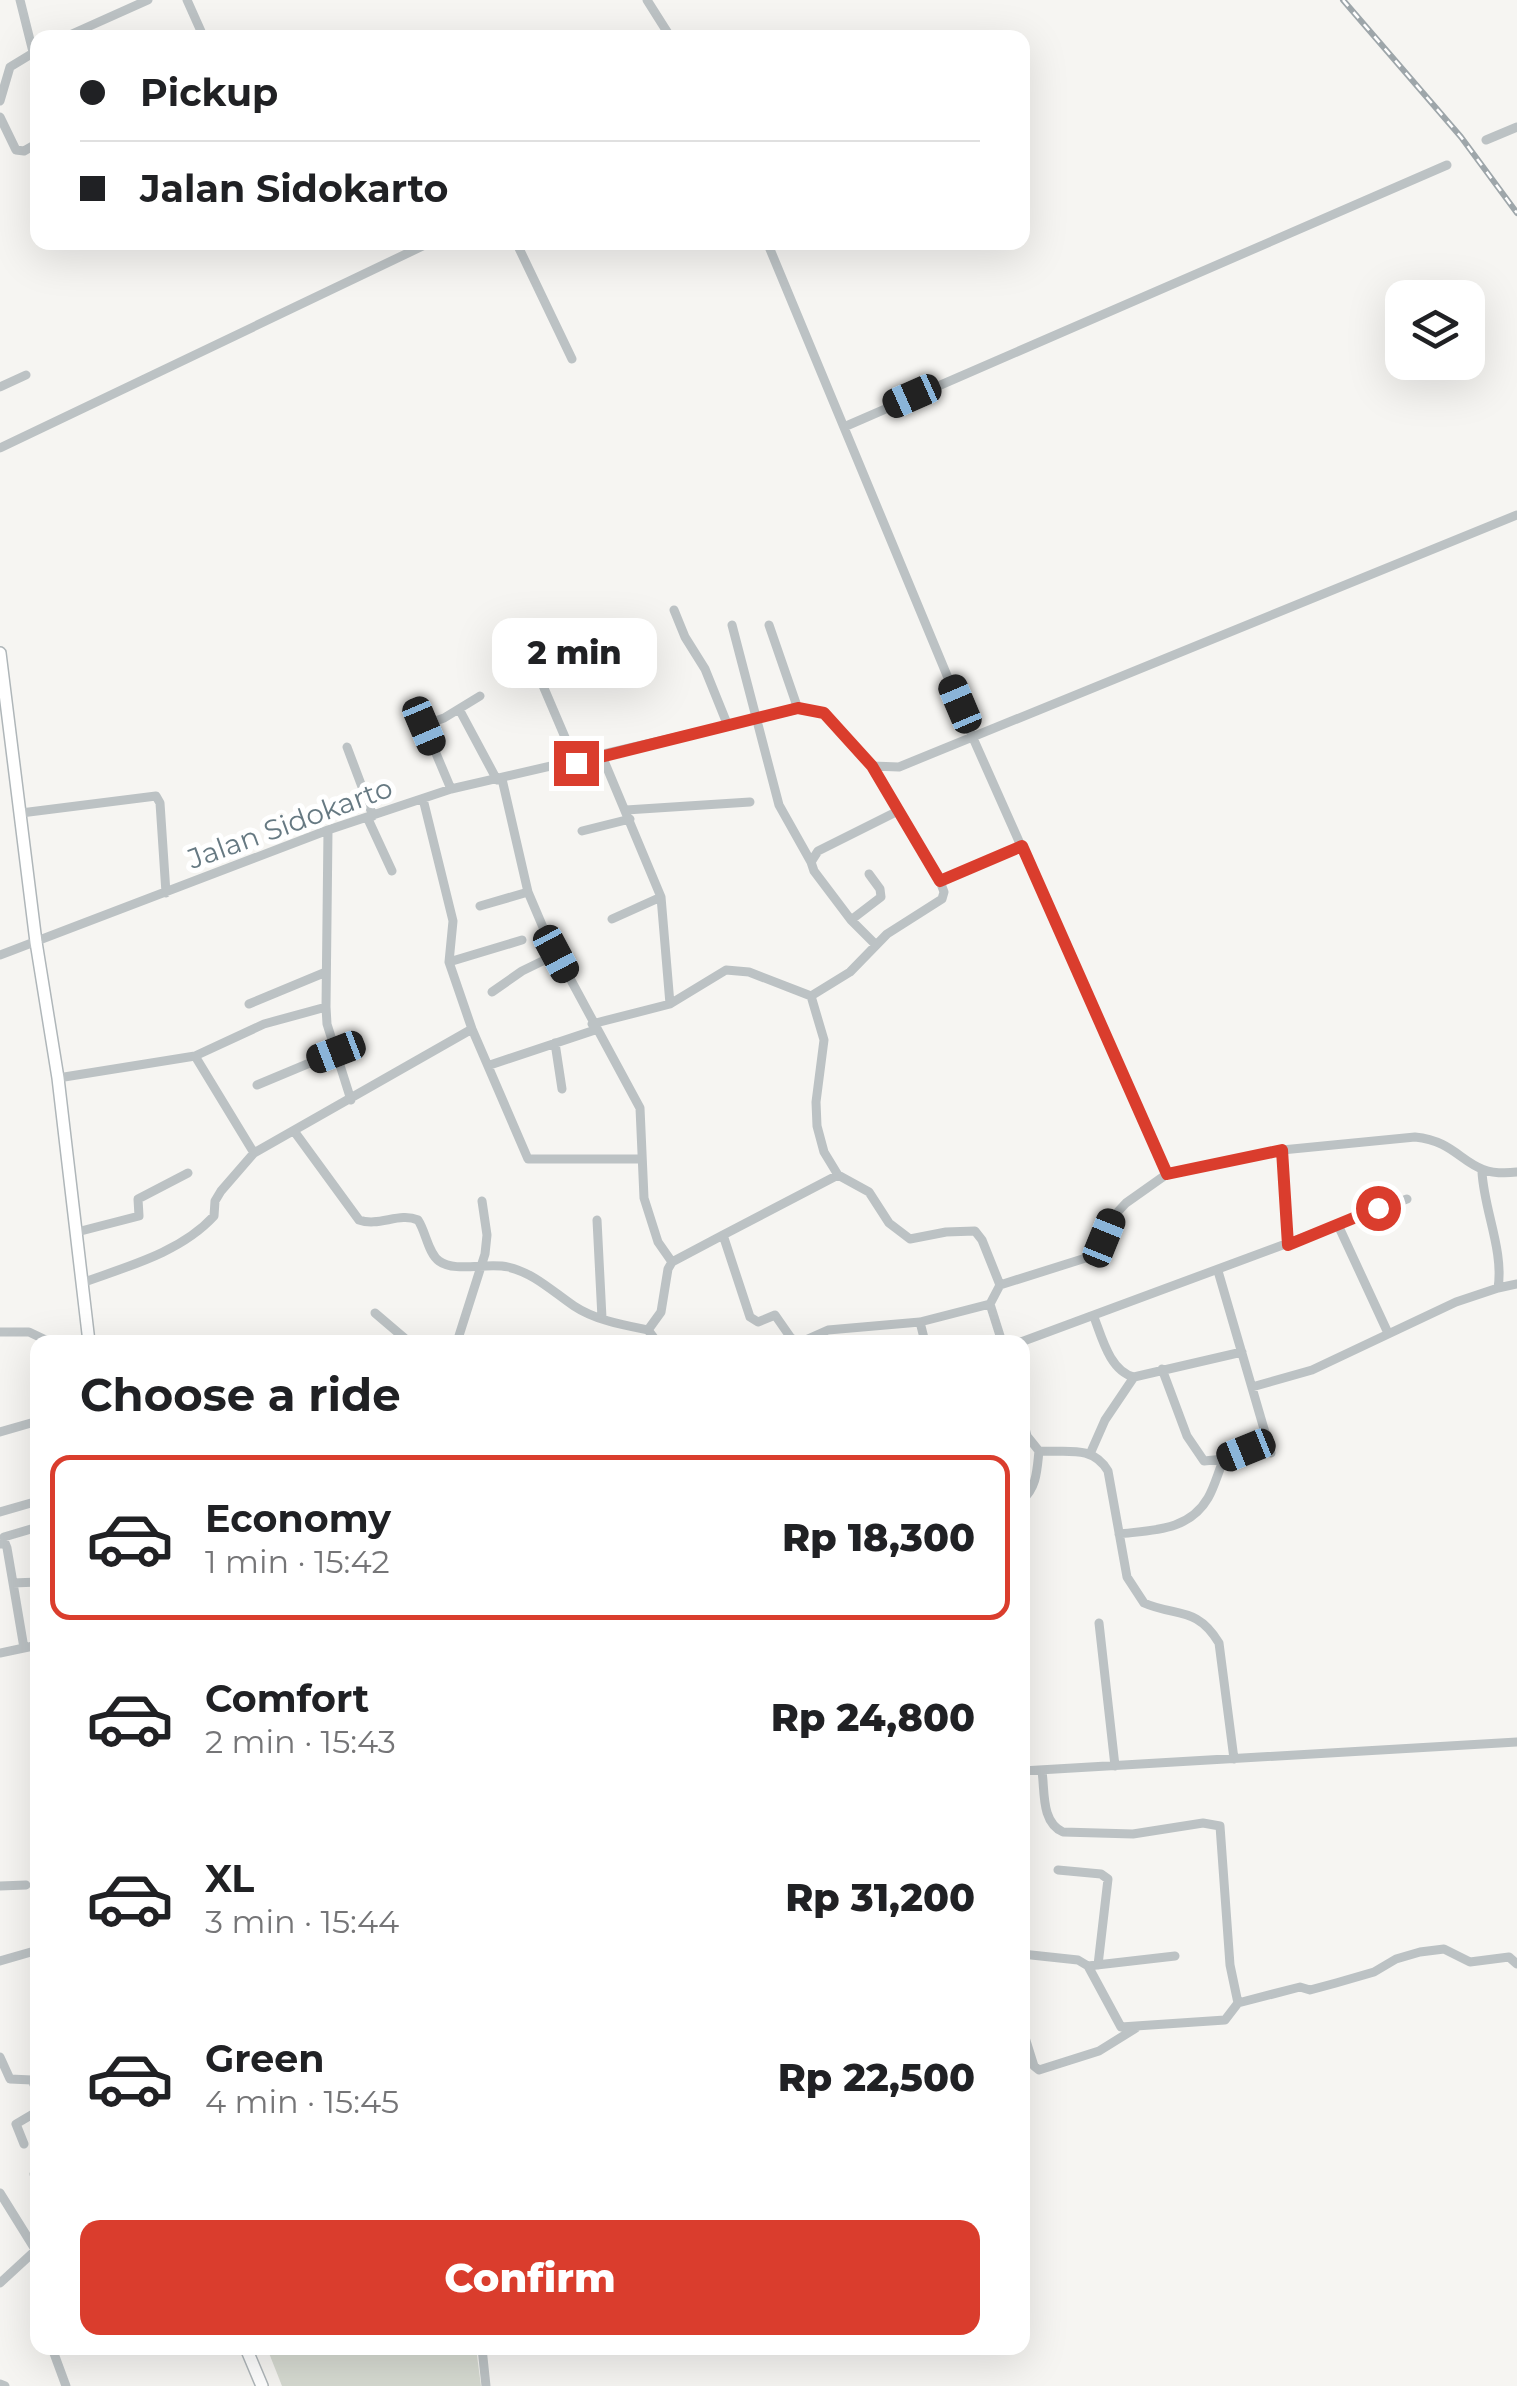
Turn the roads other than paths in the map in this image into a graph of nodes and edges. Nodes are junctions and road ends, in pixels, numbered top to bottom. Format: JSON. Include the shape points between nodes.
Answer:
{"nodes":[{"id":1,"x":20,"y":0,"type":"edge"},
{"id":2,"x":148,"y":0,"type":"edge"},
{"id":3,"x":187,"y":0,"type":"edge"},
{"id":4,"x":647,"y":0,"type":"edge"},
{"id":5,"x":81,"y":30,"type":"edge"},
{"id":6,"x":200,"y":30,"type":"edge"},
{"id":7,"x":666,"y":30,"type":"edge"},
{"id":8,"x":30,"y":34,"type":"edge"},
{"id":9,"x":30,"y":54,"type":"edge"},
{"id":10,"x":0,"y":101,"type":"edge"},
{"id":11,"x":0,"y":116,"type":"edge"},
{"id":12,"x":1517,"y":127,"type":"edge"},
{"id":13,"x":1486,"y":140,"type":"dead end"},
{"id":14,"x":30,"y":148,"type":"edge"},
{"id":15,"x":1447,"y":165,"type":"dead end"},
{"id":16,"x":414,"y":250,"type":"edge"},
{"id":17,"x":520,"y":250,"type":"edge"},
{"id":18,"x":771,"y":250,"type":"edge"},
{"id":19,"x":572,"y":359,"type":"dead end"},
{"id":20,"x":26,"y":375,"type":"dead end"},
{"id":21,"x":0,"y":387,"type":"edge"},
{"id":22,"x":844,"y":427,"type":"junction"},
{"id":23,"x":0,"y":448,"type":"edge"},
{"id":24,"x":1517,"y":515,"type":"edge"},
{"id":25,"x":674,"y":610,"type":"dead end"},
{"id":26,"x":732,"y":625,"type":"dead end"},
{"id":27,"x":769,"y":625,"type":"dead end"},
{"id":28,"x":0,"y":653,"type":"edge"},
{"id":29,"x":538,"y":674,"type":"dead end"},
{"id":30,"x":480,"y":696,"type":"dead end"},
{"id":31,"x":459,"y":708,"type":"junction"},
{"id":32,"x":798,"y":708,"type":"junction"},
{"id":33,"x":759,"y":718,"type":"junction"},
{"id":34,"x":728,"y":726,"type":"junction"},
{"id":35,"x":974,"y":738,"type":"junction"},
{"id":36,"x":347,"y":747,"type":"dead end"},
{"id":37,"x":602,"y":756,"type":"junction"},
{"id":38,"x":576,"y":763,"type":"junction"},
{"id":39,"x":872,"y":766,"type":"junction"},
{"id":40,"x":500,"y":779,"type":"junction"},
{"id":41,"x":451,"y":789,"type":"junction"},
{"id":42,"x":423,"y":800,"type":"junction"},
{"id":43,"x":750,"y":802,"type":"dead end"},
{"id":44,"x":898,"y":810,"type":"junction"},
{"id":45,"x":21,"y":813,"type":"junction"},
{"id":46,"x":628,"y":814,"type":"junction"},
{"id":47,"x":370,"y":817,"type":"junction"},
{"id":48,"x":328,"y":830,"type":"junction"},
{"id":49,"x":582,"y":831,"type":"dead end"},
{"id":50,"x":1022,"y":846,"type":"junction"},
{"id":51,"x":811,"y":862,"type":"junction"},
{"id":52,"x":392,"y":871,"type":"dead end"},
{"id":53,"x":869,"y":874,"type":"dead end"},
{"id":54,"x":940,"y":881,"type":"junction"},
{"id":55,"x":528,"y":892,"type":"junction"},
{"id":56,"x":166,"y":893,"type":"junction"},
{"id":57,"x":661,"y":898,"type":"junction"},
{"id":58,"x":480,"y":906,"type":"dead end"},
{"id":59,"x":612,"y":919,"type":"dead end"},
{"id":60,"x":851,"y":920,"type":"junction"},
{"id":61,"x":522,"y":940,"type":"dead end"},
{"id":62,"x":36,"y":942,"type":"junction"},
{"id":63,"x":876,"y":946,"type":"junction"},
{"id":64,"x":556,"y":954,"type":"junction"},
{"id":65,"x":0,"y":955,"type":"edge"},
{"id":66,"x":449,"y":962,"type":"junction"},
{"id":67,"x":326,"y":972,"type":"junction"},
{"id":68,"x":492,"y":992,"type":"dead end"},
{"id":69,"x":810,"y":996,"type":"junction"},
{"id":70,"x":249,"y":1004,"type":"dead end"},
{"id":71,"x":670,"y":1004,"type":"junction"},
{"id":72,"x":326,"y":1007,"type":"junction"},
{"id":73,"x":594,"y":1027,"type":"junction"},
{"id":74,"x":472,"y":1029,"type":"junction"},
{"id":75,"x":555,"y":1043,"type":"junction"},
{"id":76,"x":336,"y":1052,"type":"junction"},
{"id":77,"x":195,"y":1056,"type":"junction"},
{"id":78,"x":490,"y":1065,"type":"junction"},
{"id":79,"x":58,"y":1078,"type":"junction"},
{"id":80,"x":257,"y":1085,"type":"dead end"},
{"id":81,"x":562,"y":1089,"type":"dead end"},
{"id":82,"x":351,"y":1100,"type":"junction"},
{"id":83,"x":294,"y":1131,"type":"junction"},
{"id":84,"x":1282,"y":1150,"type":"junction"},
{"id":85,"x":254,"y":1153,"type":"junction"},
{"id":86,"x":642,"y":1159,"type":"junction"},
{"id":87,"x":1482,"y":1172,"type":"junction"},
{"id":88,"x":1517,"y":1172,"type":"edge"},
{"id":89,"x":188,"y":1173,"type":"dead end"},
{"id":90,"x":1167,"y":1174,"type":"junction"},
{"id":91,"x":838,"y":1175,"type":"junction"},
{"id":92,"x":1408,"y":1199,"type":"dead end"},
{"id":93,"x":482,"y":1200,"type":"dead end"},
{"id":94,"x":598,"y":1220,"type":"dead end"},
{"id":95,"x":1338,"y":1225,"type":"junction"},
{"id":96,"x":77,"y":1232,"type":"junction"},
{"id":97,"x":723,"y":1235,"type":"junction"},
{"id":98,"x":1288,"y":1245,"type":"junction"},
{"id":99,"x":672,"y":1262,"type":"junction"},
{"id":100,"x":480,"y":1264,"type":"junction"},
{"id":101,"x":1218,"y":1271,"type":"junction"},
{"id":102,"x":84,"y":1282,"type":"junction"},
{"id":103,"x":1517,"y":1284,"type":"edge"},
{"id":104,"x":1000,"y":1285,"type":"junction"},
{"id":105,"x":1498,"y":1288,"type":"junction"},
{"id":106,"x":990,"y":1304,"type":"junction"},
{"id":107,"x":375,"y":1313,"type":"dead end"},
{"id":108,"x":1094,"y":1317,"type":"junction"},
{"id":109,"x":602,"y":1318,"type":"junction"},
{"id":110,"x":920,"y":1322,"type":"junction"},
{"id":111,"x":648,"y":1330,"type":"junction"},
{"id":112,"x":828,"y":1330,"type":"junction"},
{"id":113,"x":0,"y":1332,"type":"edge"},
{"id":114,"x":1388,"y":1334,"type":"junction"},
{"id":115,"x":35,"y":1335,"type":"edge"},
{"id":116,"x":88,"y":1335,"type":"edge"},
{"id":117,"x":401,"y":1335,"type":"edge"},
{"id":118,"x":459,"y":1335,"type":"edge"},
{"id":119,"x":652,"y":1335,"type":"edge"},
{"id":120,"x":789,"y":1335,"type":"edge"},
{"id":121,"x":816,"y":1335,"type":"edge"},
{"id":122,"x":830,"y":1335,"type":"edge"},
{"id":123,"x":924,"y":1335,"type":"edge"},
{"id":124,"x":1000,"y":1335,"type":"edge"},
{"id":125,"x":1030,"y":1339,"type":"edge"},
{"id":126,"x":1242,"y":1352,"type":"junction"},
{"id":127,"x":1162,"y":1368,"type":"junction"},
{"id":128,"x":1134,"y":1377,"type":"junction"},
{"id":129,"x":1252,"y":1387,"type":"junction"},
{"id":130,"x":30,"y":1424,"type":"edge"},
{"id":131,"x":0,"y":1432,"type":"edge"},
{"id":132,"x":1030,"y":1438,"type":"edge"},
{"id":133,"x":1268,"y":1441,"type":"junction"},
{"id":134,"x":1040,"y":1451,"type":"junction"},
{"id":135,"x":1271,"y":1453,"type":"dead end"},
{"id":136,"x":1090,"y":1454,"type":"junction"},
{"id":137,"x":1224,"y":1459,"type":"junction"},
{"id":138,"x":1030,"y":1494,"type":"edge"},
{"id":139,"x":30,"y":1504,"type":"edge"},
{"id":140,"x":0,"y":1515,"type":"edge"},
{"id":141,"x":30,"y":1531,"type":"edge"},
{"id":142,"x":1120,"y":1534,"type":"junction"},
{"id":143,"x":3,"y":1541,"type":"edge"},
{"id":144,"x":30,"y":1583,"type":"edge"},
{"id":145,"x":13,"y":1584,"type":"junction"},
{"id":146,"x":1099,"y":1624,"type":"dead end"},
{"id":147,"x":30,"y":1647,"type":"edge"},
{"id":148,"x":24,"y":1648,"type":"junction"},
{"id":149,"x":0,"y":1652,"type":"edge"},
{"id":150,"x":1517,"y":1742,"type":"edge"},
{"id":151,"x":1234,"y":1758,"type":"junction"},
{"id":152,"x":1115,"y":1766,"type":"junction"},
{"id":153,"x":1042,"y":1771,"type":"junction"},
{"id":154,"x":1030,"y":1772,"type":"edge"},
{"id":155,"x":1058,"y":1870,"type":"dead end"},
{"id":156,"x":26,"y":1884,"type":"dead end"},
{"id":157,"x":0,"y":1886,"type":"edge"},
{"id":158,"x":30,"y":1952,"type":"edge"},
{"id":159,"x":1030,"y":1955,"type":"edge"},
{"id":160,"x":1175,"y":1956,"type":"dead end"},
{"id":161,"x":0,"y":1961,"type":"edge"},
{"id":162,"x":1517,"y":1964,"type":"edge"},
{"id":163,"x":1093,"y":1966,"type":"junction"},
{"id":164,"x":1238,"y":2003,"type":"junction"},
{"id":165,"x":1138,"y":2027,"type":"junction"},
{"id":166,"x":1030,"y":2053,"type":"edge"},
{"id":167,"x":0,"y":2058,"type":"edge"},
{"id":168,"x":2,"y":2072,"type":"edge"},
{"id":169,"x":30,"y":2079,"type":"edge"},
{"id":170,"x":30,"y":2115,"type":"edge"},
{"id":171,"x":24,"y":2144,"type":"dead end"},
{"id":172,"x":0,"y":2194,"type":"edge"},
{"id":173,"x":30,"y":2240,"type":"edge"},
{"id":174,"x":30,"y":2257,"type":"edge"},
{"id":175,"x":0,"y":2283,"type":"edge"},
{"id":176,"x":55,"y":2355,"type":"edge"},
{"id":177,"x":249,"y":2355,"type":"edge"},
{"id":178,"x":483,"y":2355,"type":"edge"},
{"id":179,"x":66,"y":2386,"type":"edge"},
{"id":180,"x":262,"y":2386,"type":"edge"},
{"id":181,"x":486,"y":2386,"type":"edge"}],
"edges":[{"from":1,"to":8,"type":"street"},
{"from":2,"to":5,"type":"street"},
{"from":3,"to":6,"type":"street"},
{"from":4,"to":7,"type":"street"},
{"from":9,"to":10,"type":"street","via":[[10,67]]},
{"from":11,"to":14,"type":"street","via":[[16,150]]},
{"from":12,"to":13,"type":"street"},
{"from":15,"to":22,"type":"street"},
{"from":16,"to":23,"type":"street"},
{"from":17,"to":19,"type":"street"},
{"from":18,"to":22,"type":"street"},
{"from":20,"to":21,"type":"street"},
{"from":22,"to":35,"type":"street"},
{"from":24,"to":35,"type":"street"},
{"from":25,"to":34,"type":"street"},
{"from":26,"to":33,"type":"street"},
{"from":27,"to":32,"type":"street"},
{"from":28,"to":45,"type":"main road"},
{"from":29,"to":38,"type":"street"},
{"from":30,"to":31,"type":"street"},
{"from":31,"to":40,"type":"street"},
{"from":31,"to":41,"type":"street","via":[[424,726]]},
{"from":32,"to":33,"type":"street","name":"Jalan Sidokarto"},
{"from":32,"to":39,"type":"street","via":[[824,713]]},
{"from":33,"to":34,"type":"street","name":"Jalan Sidokarto"},
{"from":33,"to":51,"type":"street","via":[[780,811]]},
{"from":34,"to":37,"type":"street","name":"Jalan Sidokarto"},
{"from":35,"to":39,"type":"street","via":[[899,768]]},
{"from":35,"to":50,"type":"street"},
{"from":36,"to":47,"type":"street"},
{"from":37,"to":38,"type":"street","name":"Jalan Sidokarto"},
{"from":37,"to":46,"type":"street"},
{"from":38,"to":40,"type":"street","name":"Jalan Sidokarto"},
{"from":39,"to":44,"type":"street"},
{"from":40,"to":41,"type":"street","name":"Jalan Sidokarto"},
{"from":40,"to":55,"type":"street"},
{"from":41,"to":42,"type":"street","name":"Jalan Sidokarto"},
{"from":42,"to":47,"type":"street","name":"Jalan Sidokarto"},
{"from":42,"to":66,"type":"street","via":[[452,914]]},
{"from":43,"to":46,"type":"street"},
{"from":44,"to":51,"type":"street"},
{"from":44,"to":54,"type":"street"},
{"from":45,"to":56,"type":"street","via":[[156,796]]},
{"from":45,"to":62,"type":"main road"},
{"from":46,"to":49,"type":"street"},
{"from":46,"to":57,"type":"street"},
{"from":47,"to":48,"type":"street","name":"Jalan Sidokarto"},
{"from":47,"to":52,"type":"street"},
{"from":48,"to":56,"type":"street","name":"Jalan Sidokarto"},
{"from":48,"to":67,"type":"street"},
{"from":50,"to":54,"type":"street"},
{"from":50,"to":90,"type":"street"},
{"from":51,"to":60,"type":"street"},
{"from":53,"to":60,"type":"street","via":[[881,897]]},
{"from":54,"to":63,"type":"street","via":[[942,900]]},
{"from":55,"to":58,"type":"street"},
{"from":55,"to":64,"type":"street"},
{"from":56,"to":62,"type":"street","name":"Jalan Sidokarto"},
{"from":57,"to":59,"type":"street"},
{"from":57,"to":71,"type":"street"},
{"from":60,"to":63,"type":"street"},
{"from":61,"to":66,"type":"street"},
{"from":62,"to":65,"type":"street","name":"Jalan Sidokarto"},
{"from":62,"to":79,"type":"main road"},
{"from":63,"to":69,"type":"street","via":[[850,972]]},
{"from":64,"to":68,"type":"street"},
{"from":64,"to":73,"type":"street"},
{"from":66,"to":74,"type":"street"},
{"from":67,"to":70,"type":"street"},
{"from":67,"to":72,"type":"street"},
{"from":69,"to":71,"type":"street","via":[[732,969]]},
{"from":69,"to":91,"type":"street","via":[[824,1040],[817,1126]]},
{"from":71,"to":73,"type":"street"},
{"from":72,"to":76,"type":"street"},
{"from":72,"to":77,"type":"street","via":[[264,1024]]},
{"from":73,"to":75,"type":"street"},
{"from":73,"to":86,"type":"street","via":[[640,1108]]},
{"from":74,"to":78,"type":"street"},
{"from":74,"to":82,"type":"street"},
{"from":75,"to":78,"type":"street"},
{"from":75,"to":81,"type":"street"},
{"from":76,"to":80,"type":"street"},
{"from":76,"to":82,"type":"street"},
{"from":77,"to":79,"type":"street"},
{"from":77,"to":85,"type":"street"},
{"from":78,"to":86,"type":"street","via":[[528,1159]]},
{"from":79,"to":96,"type":"main road"},
{"from":82,"to":83,"type":"street"},
{"from":83,"to":85,"type":"street"},
{"from":83,"to":100,"type":"street","via":[[358,1220],[411,1216],[439,1261]]},
{"from":84,"to":87,"type":"street","via":[[1416,1137],[1449,1145]]},
{"from":84,"to":90,"type":"street"},
{"from":84,"to":98,"type":"street"},
{"from":85,"to":102,"type":"street","via":[[220,1191],[210,1221],[158,1255]]},
{"from":86,"to":99,"type":"street","via":[[644,1198]]},
{"from":87,"to":88,"type":"street"},
{"from":87,"to":105,"type":"street"},
{"from":89,"to":96,"type":"street","via":[[138,1199],[139,1216]]},
{"from":90,"to":104,"type":"street","via":[[1126,1202],[1092,1256]]},
{"from":91,"to":97,"type":"street"},
{"from":91,"to":104,"type":"street","via":[[869,1192],[889,1223],[910,1239],[975,1231]]},
{"from":92,"to":95,"type":"street"},
{"from":93,"to":100,"type":"street","via":[[487,1235]]},
{"from":94,"to":109,"type":"street"},
{"from":95,"to":98,"type":"street"},
{"from":95,"to":114,"type":"street"},
{"from":96,"to":102,"type":"main road"},
{"from":97,"to":99,"type":"street"},
{"from":97,"to":120,"type":"street","via":[[750,1317],[758,1322],[777,1316]]},
{"from":98,"to":101,"type":"street"},
{"from":99,"to":111,"type":"street","via":[[661,1312]]},
{"from":100,"to":109,"type":"street","via":[[538,1279]]},
{"from":100,"to":118,"type":"street"},
{"from":101,"to":108,"type":"street"},
{"from":101,"to":126,"type":"street"},
{"from":102,"to":116,"type":"main road"},
{"from":103,"to":105,"type":"street"},
{"from":104,"to":106,"type":"street"},
{"from":105,"to":114,"type":"street"},
{"from":106,"to":110,"type":"street"},
{"from":106,"to":124,"type":"street"},
{"from":107,"to":117,"type":"street"},
{"from":108,"to":125,"type":"street"},
{"from":108,"to":128,"type":"street","via":[[1121,1371]]},
{"from":109,"to":111,"type":"street"},
{"from":110,"to":112,"type":"street"},
{"from":110,"to":123,"type":"street"},
{"from":111,"to":119,"type":"street"},
{"from":112,"to":121,"type":"street"},
{"from":112,"to":122,"type":"street"},
{"from":113,"to":115,"type":"street"},
{"from":114,"to":129,"type":"street","via":[[1312,1370]]},
{"from":126,"to":127,"type":"street"},
{"from":126,"to":129,"type":"street"},
{"from":127,"to":128,"type":"street"},
{"from":127,"to":137,"type":"street","via":[[1200,1457]]},
{"from":128,"to":136,"type":"street"},
{"from":129,"to":133,"type":"street"},
{"from":130,"to":131,"type":"street"},
{"from":132,"to":134,"type":"street"},
{"from":133,"to":135,"type":"street"},
{"from":133,"to":137,"type":"street"},
{"from":134,"to":136,"type":"street"},
{"from":134,"to":138,"type":"street"},
{"from":136,"to":142,"type":"street","via":[[1108,1470]]},
{"from":137,"to":142,"type":"street","via":[[1209,1496],[1188,1520]]},
{"from":139,"to":140,"type":"street"},
{"from":140,"to":143,"type":"street"},
{"from":141,"to":143,"type":"street"},
{"from":142,"to":151,"type":"street","via":[[1127,1577],[1138,1596],[1150,1606],[1185,1612],[1212,1631]]},
{"from":143,"to":145,"type":"street"},
{"from":144,"to":145,"type":"street"},
{"from":145,"to":148,"type":"street"},
{"from":146,"to":152,"type":"street"},
{"from":147,"to":148,"type":"street"},
{"from":148,"to":149,"type":"street"},
{"from":150,"to":151,"type":"street"},
{"from":151,"to":152,"type":"street"},
{"from":152,"to":153,"type":"street"},
{"from":153,"to":154,"type":"street"},
{"from":153,"to":164,"type":"street","via":[[1048,1819],[1063,1832],[1220,1826]]},
{"from":155,"to":163,"type":"street","via":[[1108,1879]]},
{"from":156,"to":157,"type":"street"},
{"from":158,"to":161,"type":"street"},
{"from":159,"to":163,"type":"street"},
{"from":160,"to":163,"type":"street"},
{"from":162,"to":164,"type":"street","via":[[1509,1957],[1467,1961],[1444,1949],[1313,1990]]},
{"from":163,"to":165,"type":"street","via":[[1117,2024]]},
{"from":164,"to":165,"type":"street","via":[[1225,2020]]},
{"from":165,"to":166,"type":"street","via":[[1099,2052],[1039,2070]]},
{"from":167,"to":168,"type":"street"},
{"from":168,"to":169,"type":"street","via":[[15,2081]]},
{"from":170,"to":171,"type":"street","via":[[16,2124]]},
{"from":172,"to":173,"type":"street"},
{"from":174,"to":175,"type":"street"},
{"from":176,"to":179,"type":"street"},
{"from":177,"to":180,"type":"main road"},
{"from":178,"to":181,"type":"street"}]}
